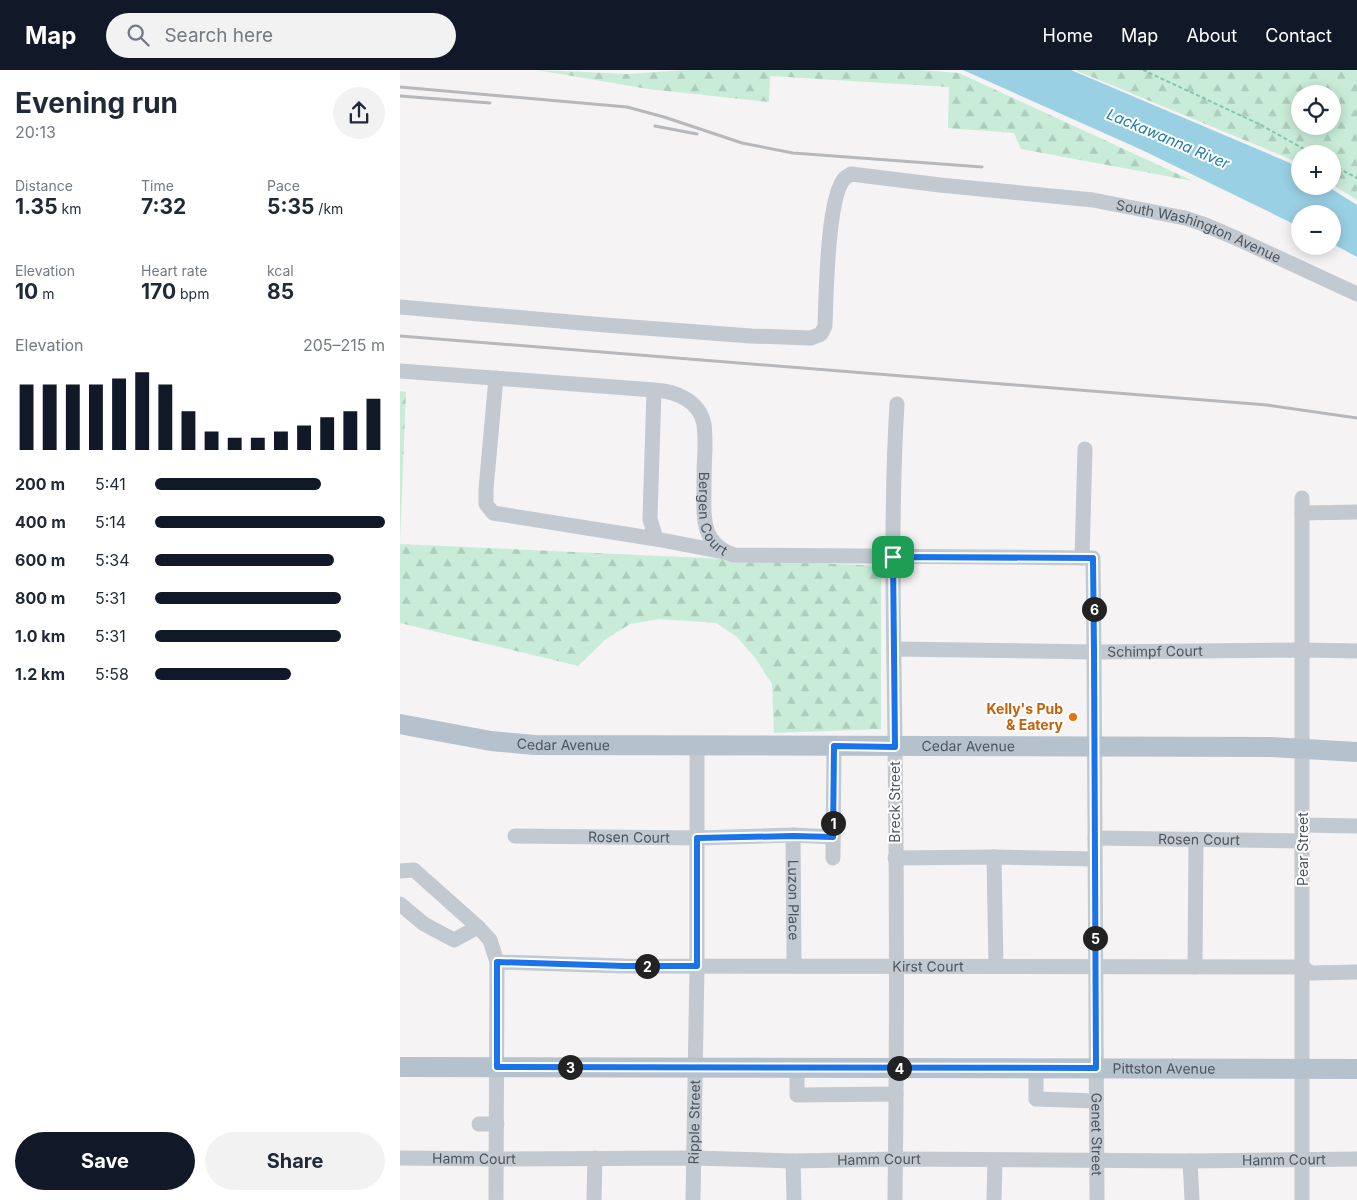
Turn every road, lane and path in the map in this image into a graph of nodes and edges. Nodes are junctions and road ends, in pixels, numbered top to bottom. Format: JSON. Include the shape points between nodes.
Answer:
{"nodes":[{"id":1,"x":1143,"y":70,"type":"edge"},
{"id":2,"x":1296,"y":145,"type":"edge"},
{"id":3,"x":1341,"y":170,"type":"edge"},
{"id":4,"x":1357,"y":178,"type":"edge"},
{"id":5,"x":1357,"y":294,"type":"edge"},
{"id":6,"x":400,"y":307,"type":"edge"},
{"id":7,"x":400,"y":371,"type":"edge"},
{"id":8,"x":496,"y":378,"type":"junction"},
{"id":9,"x":654,"y":390,"type":"junction"},
{"id":10,"x":897,"y":404,"type":"dead end"},
{"id":11,"x":1084,"y":449,"type":"dead end"},
{"id":12,"x":1357,"y":512,"type":"edge"},
{"id":13,"x":656,"y":539,"type":"junction"},
{"id":14,"x":724,"y":552,"type":"junction"},
{"id":15,"x":893,"y":557,"type":"junction"},
{"id":16,"x":1087,"y":558,"type":"junction"},
{"id":17,"x":894,"y":648,"type":"junction"},
{"id":18,"x":1303,"y":650,"type":"junction"},
{"id":19,"x":1357,"y":651,"type":"edge"},
{"id":20,"x":1094,"y":652,"type":"junction"},
{"id":21,"x":400,"y":724,"type":"edge"},
{"id":22,"x":697,"y":746,"type":"junction"},
{"id":23,"x":834,"y":746,"type":"junction"},
{"id":24,"x":895,"y":747,"type":"junction"},
{"id":25,"x":1095,"y":747,"type":"junction"},
{"id":26,"x":1303,"y":749,"type":"junction"},
{"id":27,"x":1357,"y":752,"type":"edge"},
{"id":28,"x":1303,"y":825,"type":"junction"},
{"id":29,"x":1357,"y":826,"type":"edge"},
{"id":30,"x":515,"y":836,"type":"dead end"},
{"id":31,"x":793,"y":836,"type":"junction"},
{"id":32,"x":833,"y":837,"type":"junction"},
{"id":33,"x":697,"y":838,"type":"junction"},
{"id":34,"x":1095,"y":838,"type":"junction"},
{"id":35,"x":1196,"y":839,"type":"junction"},
{"id":36,"x":1303,"y":840,"type":"junction"},
{"id":37,"x":994,"y":857,"type":"junction"},
{"id":38,"x":833,"y":858,"type":"dead end"},
{"id":39,"x":895,"y":858,"type":"junction"},
{"id":40,"x":1095,"y":859,"type":"junction"},
{"id":41,"x":400,"y":871,"type":"edge"},
{"id":42,"x":1312,"y":885,"type":"dead end"},
{"id":43,"x":400,"y":904,"type":"edge"},
{"id":44,"x":478,"y":927,"type":"junction"},
{"id":45,"x":497,"y":962,"type":"junction"},
{"id":46,"x":697,"y":966,"type":"junction"},
{"id":47,"x":794,"y":966,"type":"junction"},
{"id":48,"x":996,"y":966,"type":"junction"},
{"id":49,"x":896,"y":967,"type":"junction"},
{"id":50,"x":1096,"y":967,"type":"junction"},
{"id":51,"x":1195,"y":967,"type":"junction"},
{"id":52,"x":1306,"y":970,"type":"junction"},
{"id":53,"x":1357,"y":972,"type":"edge"},
{"id":54,"x":400,"y":1067,"type":"edge"},
{"id":55,"x":497,"y":1067,"type":"junction"},
{"id":56,"x":695,"y":1067,"type":"junction"},
{"id":57,"x":797,"y":1068,"type":"junction"},
{"id":58,"x":896,"y":1068,"type":"junction"},
{"id":59,"x":1036,"y":1068,"type":"junction"},
{"id":60,"x":1096,"y":1068,"type":"junction"},
{"id":61,"x":1302,"y":1069,"type":"junction"},
{"id":62,"x":1357,"y":1069,"type":"edge"},
{"id":63,"x":896,"y":1094,"type":"junction"},
{"id":64,"x":1096,"y":1101,"type":"junction"},
{"id":65,"x":479,"y":1124,"type":"dead end"},
{"id":66,"x":497,"y":1124,"type":"junction"},
{"id":67,"x":400,"y":1158,"type":"edge"},
{"id":68,"x":595,"y":1158,"type":"junction"},
{"id":69,"x":694,"y":1158,"type":"junction"},
{"id":70,"x":497,"y":1159,"type":"junction"},
{"id":71,"x":896,"y":1159,"type":"junction"},
{"id":72,"x":1357,"y":1159,"type":"edge"},
{"id":73,"x":995,"y":1160,"type":"junction"},
{"id":74,"x":1097,"y":1160,"type":"junction"},
{"id":75,"x":1302,"y":1160,"type":"junction"},
{"id":76,"x":793,"y":1161,"type":"junction"},
{"id":77,"x":1190,"y":1161,"type":"junction"},
{"id":78,"x":496,"y":1200,"type":"edge"},
{"id":79,"x":594,"y":1200,"type":"edge"},
{"id":80,"x":694,"y":1200,"type":"edge"},
{"id":81,"x":794,"y":1200,"type":"edge"},
{"id":82,"x":896,"y":1200,"type":"edge"},
{"id":83,"x":994,"y":1200,"type":"edge"},
{"id":84,"x":1097,"y":1200,"type":"edge"},
{"id":85,"x":1192,"y":1200,"type":"edge"},
{"id":86,"x":1302,"y":1200,"type":"edge"}],
"edges":[{"from":1,"to":2,"type":"path","via":[[1259,124]]},
{"from":3,"to":4,"type":"path"},
{"from":5,"to":6,"type":"street","name":"South Washington Avenue","via":[[1203,224],[1171,215],[1093,200],[851,174],[845,177],[837,191],[829,240],[825,326],[821,334],[811,338],[751,336]]},
{"from":7,"to":8,"type":"street","name":"Bergen Court"},
{"from":8,"to":9,"type":"street","name":"Bergen Court"},
{"from":8,"to":13,"type":"street","via":[[486,489],[486,504],[493,513]]},
{"from":9,"to":13,"type":"street","via":[[650,519]]},
{"from":9,"to":14,"type":"street","name":"Bergen Court","via":[[681,396],[701,415],[705,435],[704,519],[710,538]]},
{"from":10,"to":15,"type":"street","name":"Breck Street"},
{"from":11,"to":16,"type":"street","name":"Genet Street"},
{"from":12,"to":18,"type":"street","name":"Pear Street","via":[[1302,506]]},
{"from":13,"to":14,"type":"street"},
{"from":14,"to":15,"type":"street","name":"Bergen Court","via":[[744,556]]},
{"from":15,"to":16,"type":"street","name":"Bergen Court"},
{"from":15,"to":17,"type":"street","name":"Breck Street"},
{"from":16,"to":20,"type":"street","name":"Genet Street"},
{"from":17,"to":20,"type":"street","name":"Schimpf Court"},
{"from":17,"to":24,"type":"street","name":"Breck Street"},
{"from":18,"to":19,"type":"street","name":"Schimpf Court"},
{"from":18,"to":20,"type":"street","name":"Schimpf Court"},
{"from":18,"to":26,"type":"street","name":"Pear Street"},
{"from":20,"to":25,"type":"street","name":"Genet Street"},
{"from":21,"to":22,"type":"main road","name":"Cedar Avenue","via":[[513,744]]},
{"from":22,"to":23,"type":"main road","name":"Cedar Avenue"},
{"from":22,"to":33,"type":"street","name":"Ripple Street"},
{"from":23,"to":24,"type":"main road","name":"Cedar Avenue"},
{"from":23,"to":32,"type":"street"},
{"from":24,"to":25,"type":"main road","name":"Cedar Avenue"},
{"from":24,"to":39,"type":"street","name":"Breck Street"},
{"from":25,"to":26,"type":"main road","name":"Cedar Avenue"},
{"from":25,"to":34,"type":"street","name":"Genet Street"},
{"from":26,"to":27,"type":"main road","name":"Cedar Avenue"},
{"from":26,"to":28,"type":"street","name":"Pear Street"},
{"from":28,"to":29,"type":"street"},
{"from":28,"to":36,"type":"street","name":"Pear Street"},
{"from":30,"to":33,"type":"street","name":"Rosen Court"},
{"from":31,"to":32,"type":"street","name":"Rosen Court"},
{"from":31,"to":33,"type":"street","name":"Rosen Court"},
{"from":31,"to":47,"type":"street","name":"Luzon Place"},
{"from":32,"to":38,"type":"street"},
{"from":33,"to":46,"type":"street","name":"Ripple Street"},
{"from":34,"to":35,"type":"street","name":"Rosen Court"},
{"from":34,"to":40,"type":"street","name":"Genet Street"},
{"from":35,"to":36,"type":"street","name":"Rosen Court"},
{"from":35,"to":51,"type":"street"},
{"from":36,"to":52,"type":"street","name":"Pear Street"},
{"from":37,"to":39,"type":"street"},
{"from":37,"to":40,"type":"street"},
{"from":37,"to":48,"type":"street"},
{"from":39,"to":49,"type":"street","name":"Breck Street"},
{"from":40,"to":50,"type":"street","name":"Genet Street"},
{"from":41,"to":44,"type":"street","via":[[414,870]]},
{"from":42,"to":52,"type":"street"},
{"from":43,"to":44,"type":"street","via":[[424,924],[454,940]]},
{"from":44,"to":45,"type":"street","via":[[490,940]]},
{"from":45,"to":46,"type":"street","name":"Kirst Court"},
{"from":45,"to":55,"type":"street"},
{"from":46,"to":47,"type":"street","name":"Kirst Court"},
{"from":46,"to":56,"type":"street","name":"Ripple Street"},
{"from":47,"to":49,"type":"street","name":"Kirst Court"},
{"from":48,"to":49,"type":"street","name":"Kirst Court"},
{"from":48,"to":50,"type":"street","name":"Kirst Court"},
{"from":49,"to":58,"type":"street","name":"Breck Street"},
{"from":50,"to":51,"type":"street","name":"Kirst Court"},
{"from":50,"to":60,"type":"street","name":"Genet Street"},
{"from":51,"to":52,"type":"street","name":"Kirst Court"},
{"from":52,"to":53,"type":"street","name":"Kirst Court"},
{"from":52,"to":61,"type":"street","name":"Pear Street"},
{"from":54,"to":55,"type":"main road","name":"Pittston Avenue"},
{"from":55,"to":56,"type":"main road","name":"Pittston Avenue"},
{"from":55,"to":66,"type":"street"},
{"from":56,"to":57,"type":"main road","name":"Pittston Avenue"},
{"from":56,"to":69,"type":"street","name":"Ripple Street"},
{"from":57,"to":58,"type":"main road","name":"Pittston Avenue"},
{"from":57,"to":63,"type":"street","via":[[797,1095]]},
{"from":58,"to":59,"type":"main road","name":"Pittston Avenue"},
{"from":58,"to":63,"type":"street","name":"Breck Street"},
{"from":59,"to":60,"type":"main road","name":"Pittston Avenue"},
{"from":59,"to":64,"type":"street","via":[[1036,1099]]},
{"from":60,"to":61,"type":"main road","name":"Pittston Avenue"},
{"from":60,"to":64,"type":"street","name":"Genet Street"},
{"from":61,"to":62,"type":"main road","name":"Pittston Avenue"},
{"from":61,"to":75,"type":"street","name":"Pear Street"},
{"from":63,"to":71,"type":"street","name":"Breck Street"},
{"from":64,"to":74,"type":"street","name":"Genet Street"},
{"from":65,"to":66,"type":"street"},
{"from":66,"to":70,"type":"street"},
{"from":67,"to":70,"type":"street","name":"Hamm Court"},
{"from":68,"to":69,"type":"street","name":"Hamm Court"},
{"from":68,"to":70,"type":"street","name":"Hamm Court"},
{"from":68,"to":79,"type":"street"},
{"from":69,"to":76,"type":"street","name":"Hamm Court"},
{"from":69,"to":80,"type":"street","name":"Ripple Street"},
{"from":70,"to":78,"type":"street"},
{"from":71,"to":73,"type":"street","name":"Hamm Court"},
{"from":71,"to":76,"type":"street","name":"Hamm Court"},
{"from":71,"to":82,"type":"street","name":"Breck Street"},
{"from":72,"to":75,"type":"street","name":"Hamm Court"},
{"from":73,"to":74,"type":"street","name":"Hamm Court"},
{"from":73,"to":83,"type":"street"},
{"from":74,"to":77,"type":"street","name":"Hamm Court"},
{"from":74,"to":84,"type":"street","name":"Genet Street"},
{"from":75,"to":77,"type":"street","name":"Hamm Court"},
{"from":75,"to":86,"type":"street","name":"Pear Street"},
{"from":76,"to":81,"type":"street"},
{"from":77,"to":85,"type":"street"}]}
